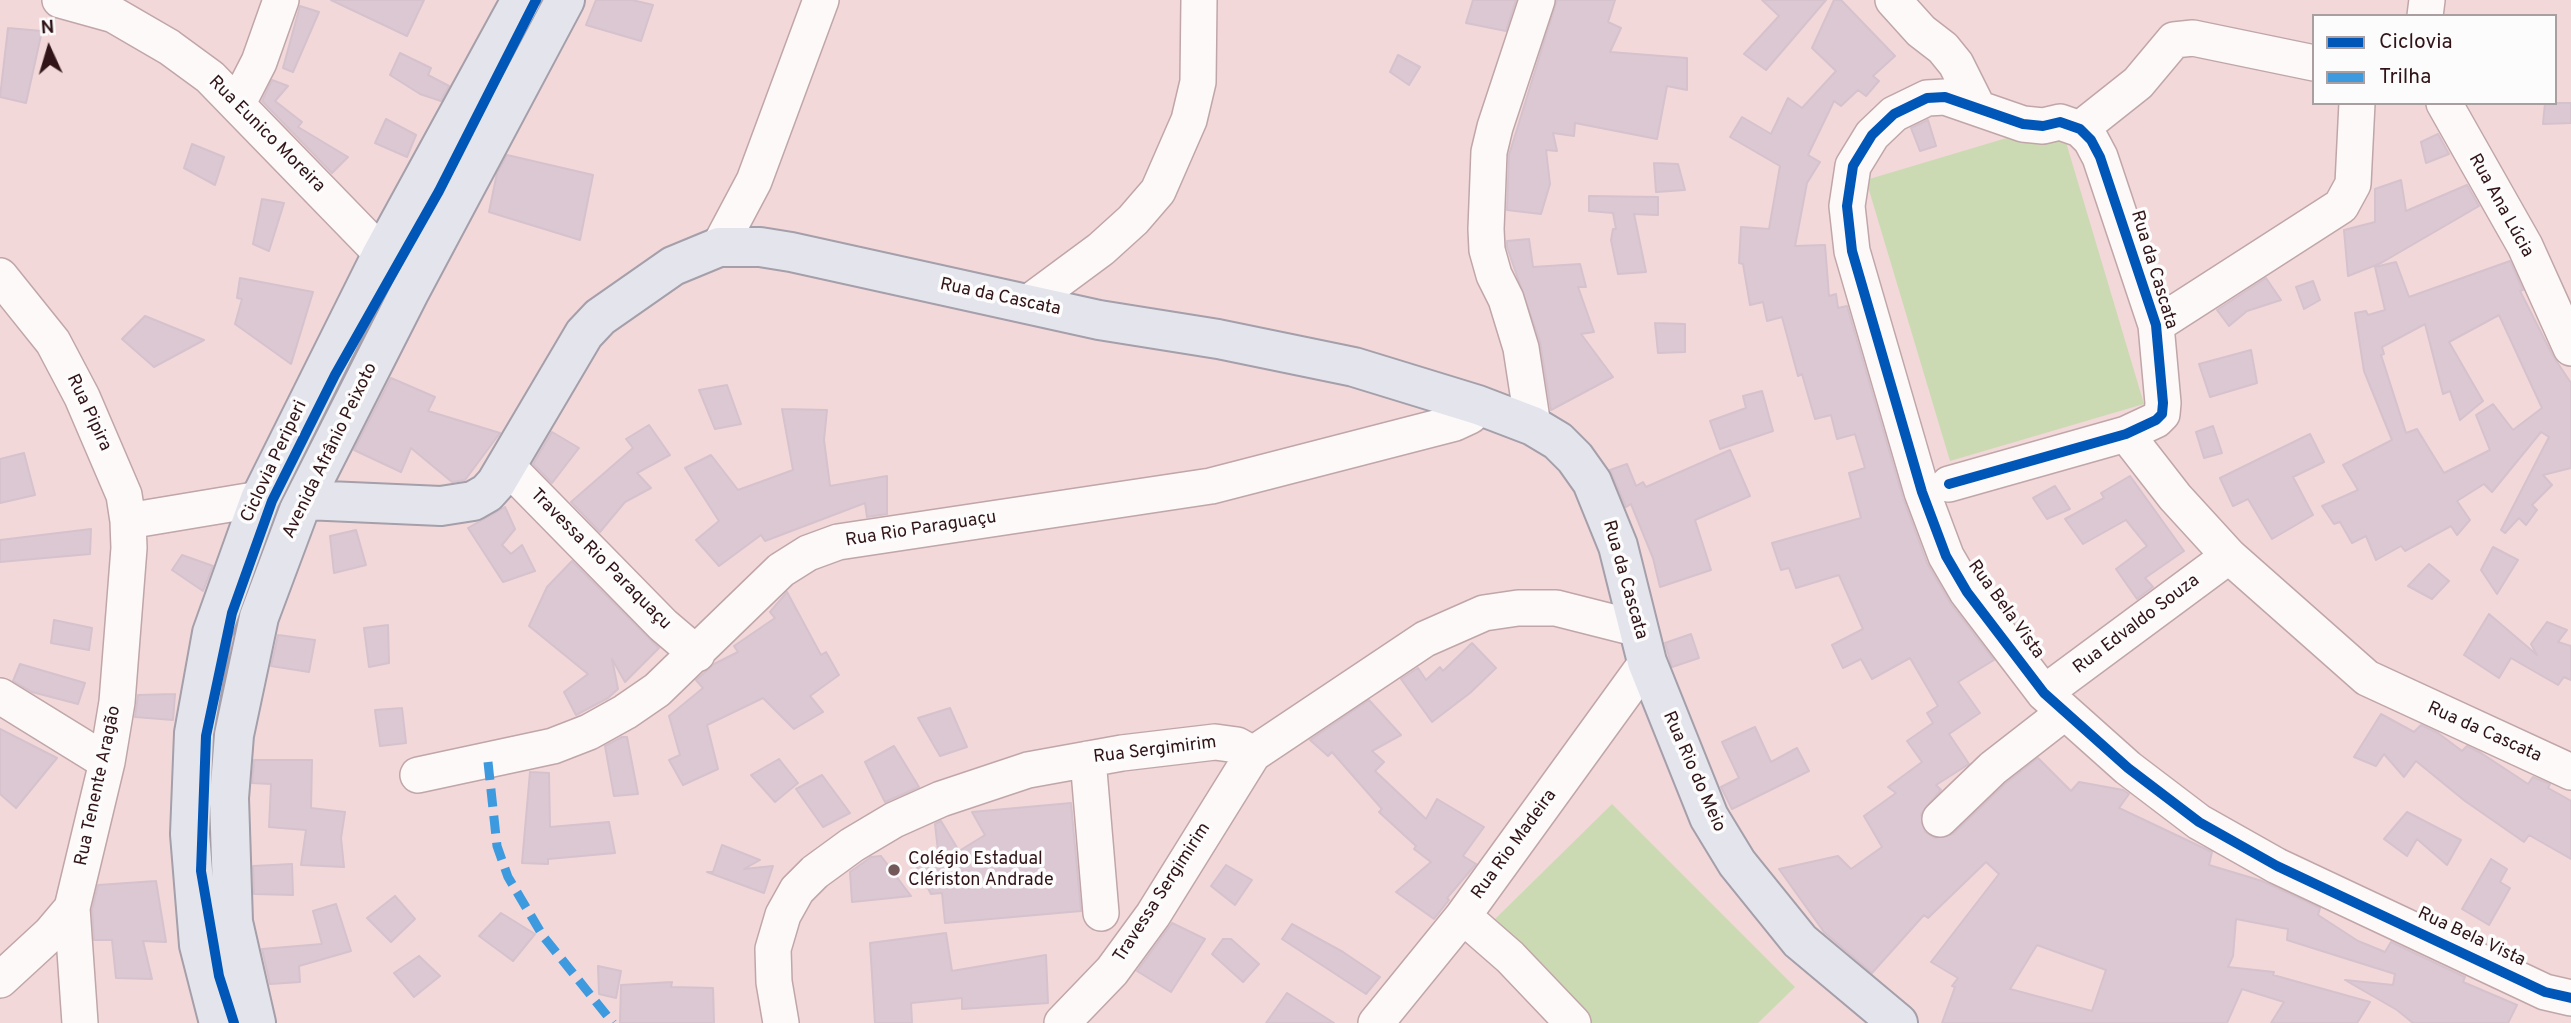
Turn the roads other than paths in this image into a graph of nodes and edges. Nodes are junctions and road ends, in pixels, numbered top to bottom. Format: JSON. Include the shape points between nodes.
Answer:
{"nodes":[{"id":1,"x":60,"y":0,"type":"edge"},
{"id":2,"x":281,"y":0,"type":"edge"},
{"id":3,"x":521,"y":0,"type":"edge"},
{"id":4,"x":565,"y":0,"type":"edge"},
{"id":5,"x":821,"y":0,"type":"edge"},
{"id":6,"x":1199,"y":0,"type":"edge"},
{"id":7,"x":1537,"y":0,"type":"edge"},
{"id":8,"x":1893,"y":0,"type":"edge"},
{"id":9,"x":2312,"y":63,"type":"edge"},
{"id":10,"x":237,"y":105,"type":"junction"},
{"id":11,"x":2357,"y":105,"type":"edge"},
{"id":12,"x":2445,"y":105,"type":"edge"},
{"id":13,"x":1977,"y":106,"type":"junction"},
{"id":14,"x":2080,"y":130,"type":"junction"},
{"id":15,"x":719,"y":247,"type":"junction"},
{"id":16,"x":382,"y":254,"type":"junction"},
{"id":17,"x":5,"y":291,"type":"edge"},
{"id":18,"x":1028,"y":303,"type":"junction"},
{"id":19,"x":2156,"y":325,"type":"junction"},
{"id":20,"x":2571,"y":348,"type":"edge"},
{"id":21,"x":1478,"y":405,"type":"junction"},
{"id":22,"x":1532,"y":426,"type":"junction"},
{"id":23,"x":2126,"y":434,"type":"junction"},
{"id":24,"x":506,"y":465,"type":"junction"},
{"id":25,"x":1949,"y":484,"type":"dead end"},
{"id":26,"x":260,"y":499,"type":"junction"},
{"id":27,"x":305,"y":499,"type":"junction"},
{"id":28,"x":129,"y":534,"type":"junction"},
{"id":29,"x":2229,"y":556,"type":"junction"},
{"id":30,"x":1643,"y":645,"type":"junction"},
{"id":31,"x":696,"y":654,"type":"junction"},
{"id":32,"x":0,"y":696,"type":"edge"},
{"id":33,"x":2055,"y":703,"type":"junction"},
{"id":34,"x":1253,"y":754,"type":"junction"},
{"id":35,"x":1088,"y":758,"type":"junction"},
{"id":36,"x":107,"y":762,"type":"junction"},
{"id":37,"x":2571,"y":772,"type":"edge"},
{"id":38,"x":418,"y":775,"type":"dead end"},
{"id":39,"x":1940,"y":819,"type":"dead end"},
{"id":40,"x":72,"y":908,"type":"junction"},
{"id":41,"x":1101,"y":913,"type":"dead end"},
{"id":42,"x":1463,"y":916,"type":"junction"},
{"id":43,"x":0,"y":980,"type":"edge"},
{"id":44,"x":2571,"y":998,"type":"edge"},
{"id":45,"x":80,"y":1023,"type":"edge"},
{"id":46,"x":219,"y":1023,"type":"edge"},
{"id":47,"x":256,"y":1023,"type":"edge"},
{"id":48,"x":781,"y":1023,"type":"edge"},
{"id":49,"x":1062,"y":1023,"type":"edge"},
{"id":50,"x":1376,"y":1023,"type":"edge"},
{"id":51,"x":1573,"y":1023,"type":"edge"},
{"id":52,"x":1898,"y":1023,"type":"edge"}],
"edges":[{"from":1,"to":10,"type":"street","name":"Rua Eunico Moreira","via":[[114,15],[169,47],[210,77]]},
{"from":2,"to":10,"type":"street","via":[[259,62]]},
{"from":3,"to":16,"type":"main road"},
{"from":4,"to":27,"type":"main road","name":"Avenida Afrânio Peixoto"},
{"from":5,"to":15,"type":"street","via":[[754,181]]},
{"from":6,"to":18,"type":"street","via":[[1195,94],[1181,143],[1158,191],[1101,249]]},
{"from":7,"to":22,"type":"street","via":[[1489,152],[1486,229],[1494,275],[1521,348]]},
{"from":8,"to":13,"type":"street","via":[[1956,64]]},
{"from":9,"to":14,"type":"street","via":[[2193,38],[2174,40],[2138,83]]},
{"from":10,"to":16,"type":"street","name":"Rua Eunico Moreira"},
{"from":11,"to":19,"type":"street","via":[[2353,184],[2341,206]]},
{"from":12,"to":20,"type":"street","name":"Rua Ana Lúcia","via":[[2525,246]]},
{"from":13,"to":14,"type":"street","name":"Rua Bela Vista","via":[[2023,124],[2060,122]]},
{"from":13,"to":33,"type":"street","name":"Rua Bela Vista","via":[[1927,97],[1895,114],[1872,135],[1853,166],[1847,206],[1852,251],[1946,556],[1967,592]]},
{"from":14,"to":19,"type":"street","name":"Rua da Cascata","via":[[2100,157]]},
{"from":15,"to":18,"type":"main road","name":"Rua da Cascata","via":[[791,252]]},
{"from":15,"to":24,"type":"main road","name":"Rua da Cascata","via":[[673,266],[600,317],[584,334]]},
{"from":16,"to":26,"type":"main road"},
{"from":17,"to":28,"type":"street","name":"Rua Pipira","via":[[53,342],[82,397],[124,495]]},
{"from":18,"to":21,"type":"main road","name":"Rua da Cascata","via":[[1354,367]]},
{"from":19,"to":23,"type":"street","name":"Rua da Cascata","via":[[2162,414]]},
{"from":21,"to":22,"type":"main road","name":"Rua da Cascata"},
{"from":21,"to":31,"type":"street","name":"Rua Rio Paraguaçu","via":[[1470,416],[1455,423],[1211,486],[838,542],[781,570]]},
{"from":22,"to":30,"type":"main road","name":"Rua da Cascata","via":[[1558,441],[1592,482],[1618,546]]},
{"from":23,"to":25,"type":"street","name":"Rua da Cascata"},
{"from":23,"to":29,"type":"street","name":"Rua da Cascata"},
{"from":24,"to":27,"type":"main road","name":"Rua da Cascata","via":[[486,493],[457,504]]},
{"from":24,"to":31,"type":"street","name":"Travessa Rio Paraquaçu"},
{"from":26,"to":28,"type":"street"},
{"from":26,"to":46,"type":"main road","via":[[212,633],[190,783],[192,888],[199,945]]},
{"from":27,"to":47,"type":"main road","name":"Avenida Afrânio Peixoto","via":[[259,617],[234,735],[229,798],[233,922]]},
{"from":28,"to":36,"type":"street","name":"Rua Tenente Aragão","via":[[117,702]]},
{"from":29,"to":33,"type":"street","name":"Rua Edvaldo Souza"},
{"from":29,"to":37,"type":"street","name":"Rua da Cascata","via":[[2367,678]]},
{"from":30,"to":34,"type":"street","via":[[1556,608],[1485,613],[1425,639]]},
{"from":30,"to":42,"type":"street","name":"Rua Rio Madeira"},
{"from":30,"to":52,"type":"main road","name":"Rua Rio do Meio","via":[[1709,817],[1737,863],[1800,942]]},
{"from":31,"to":38,"type":"street","name":"Rua Rio Paraguaçu","via":[[657,690],[589,732],[540,749]]},
{"from":32,"to":36,"type":"street"},
{"from":33,"to":39,"type":"street","name":"Rua Edvaldo Souza"},
{"from":33,"to":44,"type":"street","name":"Rua Bela Vista","via":[[2128,768],[2210,828],[2277,866],[2544,992]]},
{"from":34,"to":35,"type":"street","name":"Rua Sergimirim","via":[[1237,745],[1215,742]]},
{"from":34,"to":49,"type":"street","name":"Travessa Sergimirim","via":[[1153,915],[1112,971]]},
{"from":35,"to":41,"type":"street"},
{"from":35,"to":48,"type":"street","name":"Rua Sergimirim","via":[[996,779],[941,799],[894,820],[815,872],[797,890],[783,915],[773,949]]},
{"from":36,"to":40,"type":"street","name":"Rua Tenente Aragão"},
{"from":40,"to":43,"type":"street"},
{"from":40,"to":45,"type":"street","name":"Rua Tenente Aragão"},
{"from":42,"to":50,"type":"street","name":"Rua Rio Madeira"},
{"from":42,"to":51,"type":"street"}]}
